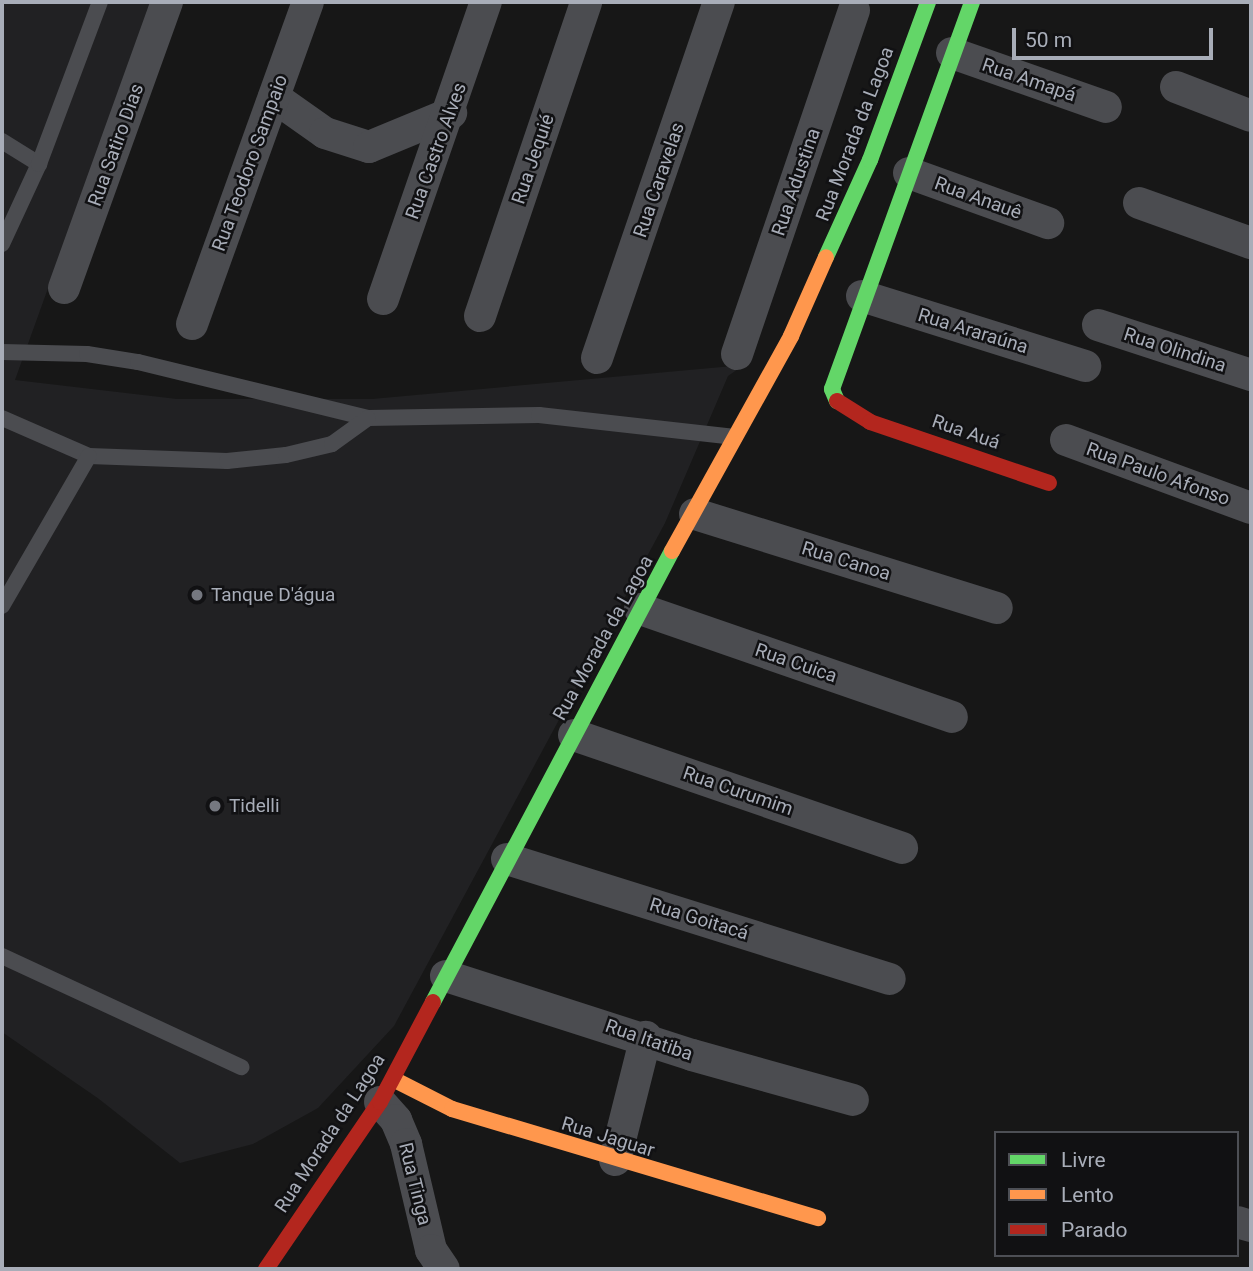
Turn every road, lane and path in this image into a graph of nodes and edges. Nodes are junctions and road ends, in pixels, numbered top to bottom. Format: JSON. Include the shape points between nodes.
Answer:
{"nodes":[{"id":1,"x":100,"y":2,"type":"edge"},
{"id":2,"x":167,"y":2,"type":"edge"},
{"id":3,"x":308,"y":2,"type":"edge"},
{"id":4,"x":486,"y":2,"type":"edge"},
{"id":5,"x":586,"y":2,"type":"edge"},
{"id":6,"x":719,"y":2,"type":"edge"},
{"id":7,"x":928,"y":2,"type":"edge"},
{"id":8,"x":972,"y":2,"type":"edge"},
{"id":9,"x":850,"y":8,"type":"edge"},
{"id":10,"x":952,"y":53,"type":"junction"},
{"id":11,"x":1176,"y":86,"type":"dead end"},
{"id":12,"x":274,"y":97,"type":"junction"},
{"id":13,"x":1105,"y":107,"type":"dead end"},
{"id":14,"x":451,"y":113,"type":"junction"},
{"id":15,"x":1251,"y":117,"type":"edge"},
{"id":16,"x":2,"y":141,"type":"edge"},
{"id":17,"x":39,"y":164,"type":"junction"},
{"id":18,"x":909,"y":173,"type":"junction"},
{"id":19,"x":1139,"y":203,"type":"dead end"},
{"id":20,"x":1048,"y":223,"type":"dead end"},
{"id":21,"x":1251,"y":243,"type":"edge"},
{"id":22,"x":2,"y":244,"type":"edge"},
{"id":23,"x":64,"y":288,"type":"dead end"},
{"id":24,"x":862,"y":296,"type":"junction"},
{"id":25,"x":383,"y":299,"type":"dead end"},
{"id":26,"x":480,"y":316,"type":"dead end"},
{"id":27,"x":192,"y":324,"type":"dead end"},
{"id":28,"x":1098,"y":325,"type":"dead end"},
{"id":29,"x":2,"y":352,"type":"edge"},
{"id":30,"x":737,"y":354,"type":"dead end"},
{"id":31,"x":597,"y":358,"type":"dead end"},
{"id":32,"x":1085,"y":366,"type":"dead end"},
{"id":33,"x":1251,"y":375,"type":"edge"},
{"id":34,"x":2,"y":418,"type":"edge"},
{"id":35,"x":368,"y":418,"type":"junction"},
{"id":36,"x":738,"y":437,"type":"junction"},
{"id":37,"x":1066,"y":440,"type":"dead end"},
{"id":38,"x":89,"y":456,"type":"junction"},
{"id":39,"x":1049,"y":483,"type":"dead end"},
{"id":40,"x":1251,"y":508,"type":"edge"},
{"id":41,"x":695,"y":514,"type":"junction"},
{"id":42,"x":2,"y":606,"type":"edge"},
{"id":43,"x":997,"y":608,"type":"dead end"},
{"id":44,"x":640,"y":610,"type":"junction"},
{"id":45,"x":952,"y":717,"type":"dead end"},
{"id":46,"x":574,"y":734,"type":"junction"},
{"id":47,"x":902,"y":848,"type":"dead end"},
{"id":48,"x":507,"y":859,"type":"junction"},
{"id":49,"x":2,"y":956,"type":"edge"},
{"id":50,"x":446,"y":976,"type":"junction"},
{"id":51,"x":890,"y":979,"type":"dead end"},
{"id":52,"x":646,"y":1037,"type":"junction"},
{"id":53,"x":240,"y":1067,"type":"dead end"},
{"id":54,"x":386,"y":1090,"type":"junction"},
{"id":55,"x":853,"y":1100,"type":"dead end"},
{"id":56,"x":615,"y":1160,"type":"junction"},
{"id":57,"x":818,"y":1218,"type":"dead end"},
{"id":58,"x":266,"y":1269,"type":"edge"},
{"id":59,"x":444,"y":1269,"type":"edge"}],
"edges":[{"from":1,"to":17,"type":"lane"},
{"from":2,"to":23,"type":"street","name":"Rua Satiro Dias"},
{"from":3,"to":12,"type":"street","name":"Rua Teodoro Sampaio"},
{"from":4,"to":14,"type":"street","name":"Rua Castro Alves"},
{"from":5,"to":26,"type":"street","name":"Rua Jequié"},
{"from":6,"to":31,"type":"street","name":"Rua Caravelas"},
{"from":7,"to":36,"type":"street","name":"Rua Morada da Lagoa","via":[[870,160],[824,268]]},
{"from":8,"to":10,"type":"street"},
{"from":9,"to":30,"type":"street","name":"Rua Adustina"},
{"from":10,"to":13,"type":"street","name":"Rua Amapá"},
{"from":10,"to":18,"type":"street"},
{"from":11,"to":15,"type":"street"},
{"from":12,"to":14,"type":"street","via":[[325,133],[369,147]]},
{"from":12,"to":27,"type":"street","name":"Rua Teodoro Sampaio"},
{"from":14,"to":25,"type":"street","name":"Rua Castro Alves"},
{"from":16,"to":17,"type":"lane"},
{"from":17,"to":22,"type":"lane"},
{"from":18,"to":20,"type":"street","name":"Rua Anauê"},
{"from":18,"to":24,"type":"street"},
{"from":19,"to":21,"type":"street"},
{"from":24,"to":32,"type":"street","name":"Rua Araraúna"},
{"from":24,"to":39,"type":"street","name":"Rua Auá","via":[[831,388],[838,403],[870,422]]},
{"from":28,"to":33,"type":"street","name":"Rua Olindina"},
{"from":29,"to":35,"type":"lane","via":[[87,354],[138,362]]},
{"from":34,"to":38,"type":"lane"},
{"from":35,"to":36,"type":"lane","via":[[539,415]]},
{"from":35,"to":38,"type":"lane","via":[[332,443],[286,455],[227,461]]},
{"from":36,"to":41,"type":"street","name":"Rua Morada da Lagoa"},
{"from":37,"to":40,"type":"street","name":"Rua Paulo Afonso"},
{"from":38,"to":42,"type":"lane"},
{"from":41,"to":43,"type":"street","name":"Rua Canoa"},
{"from":41,"to":44,"type":"street","name":"Rua Morada da Lagoa"},
{"from":44,"to":45,"type":"street","name":"Rua Cuica"},
{"from":44,"to":46,"type":"street","name":"Rua Morada da Lagoa"},
{"from":46,"to":47,"type":"street","name":"Rua Curumim"},
{"from":46,"to":48,"type":"street","name":"Rua Morada da Lagoa"},
{"from":48,"to":50,"type":"street","name":"Rua Morada da Lagoa"},
{"from":48,"to":51,"type":"street","name":"Rua Goitacá"},
{"from":49,"to":53,"type":"lane"},
{"from":50,"to":52,"type":"street","name":"Rua Itatiba"},
{"from":50,"to":54,"type":"street","name":"Rua Morada da Lagoa"},
{"from":52,"to":55,"type":"street","name":"Rua Itatiba","via":[[692,1055]]},
{"from":52,"to":56,"type":"street"},
{"from":54,"to":56,"type":"street","name":"Rua Jaguar"},
{"from":54,"to":58,"type":"street","name":"Rua Morada da Lagoa"},
{"from":54,"to":59,"type":"street","name":"Rua Tinga","via":[[406,1144],[431,1250]]},
{"from":56,"to":57,"type":"street","name":"Rua Jaguar"}]}
